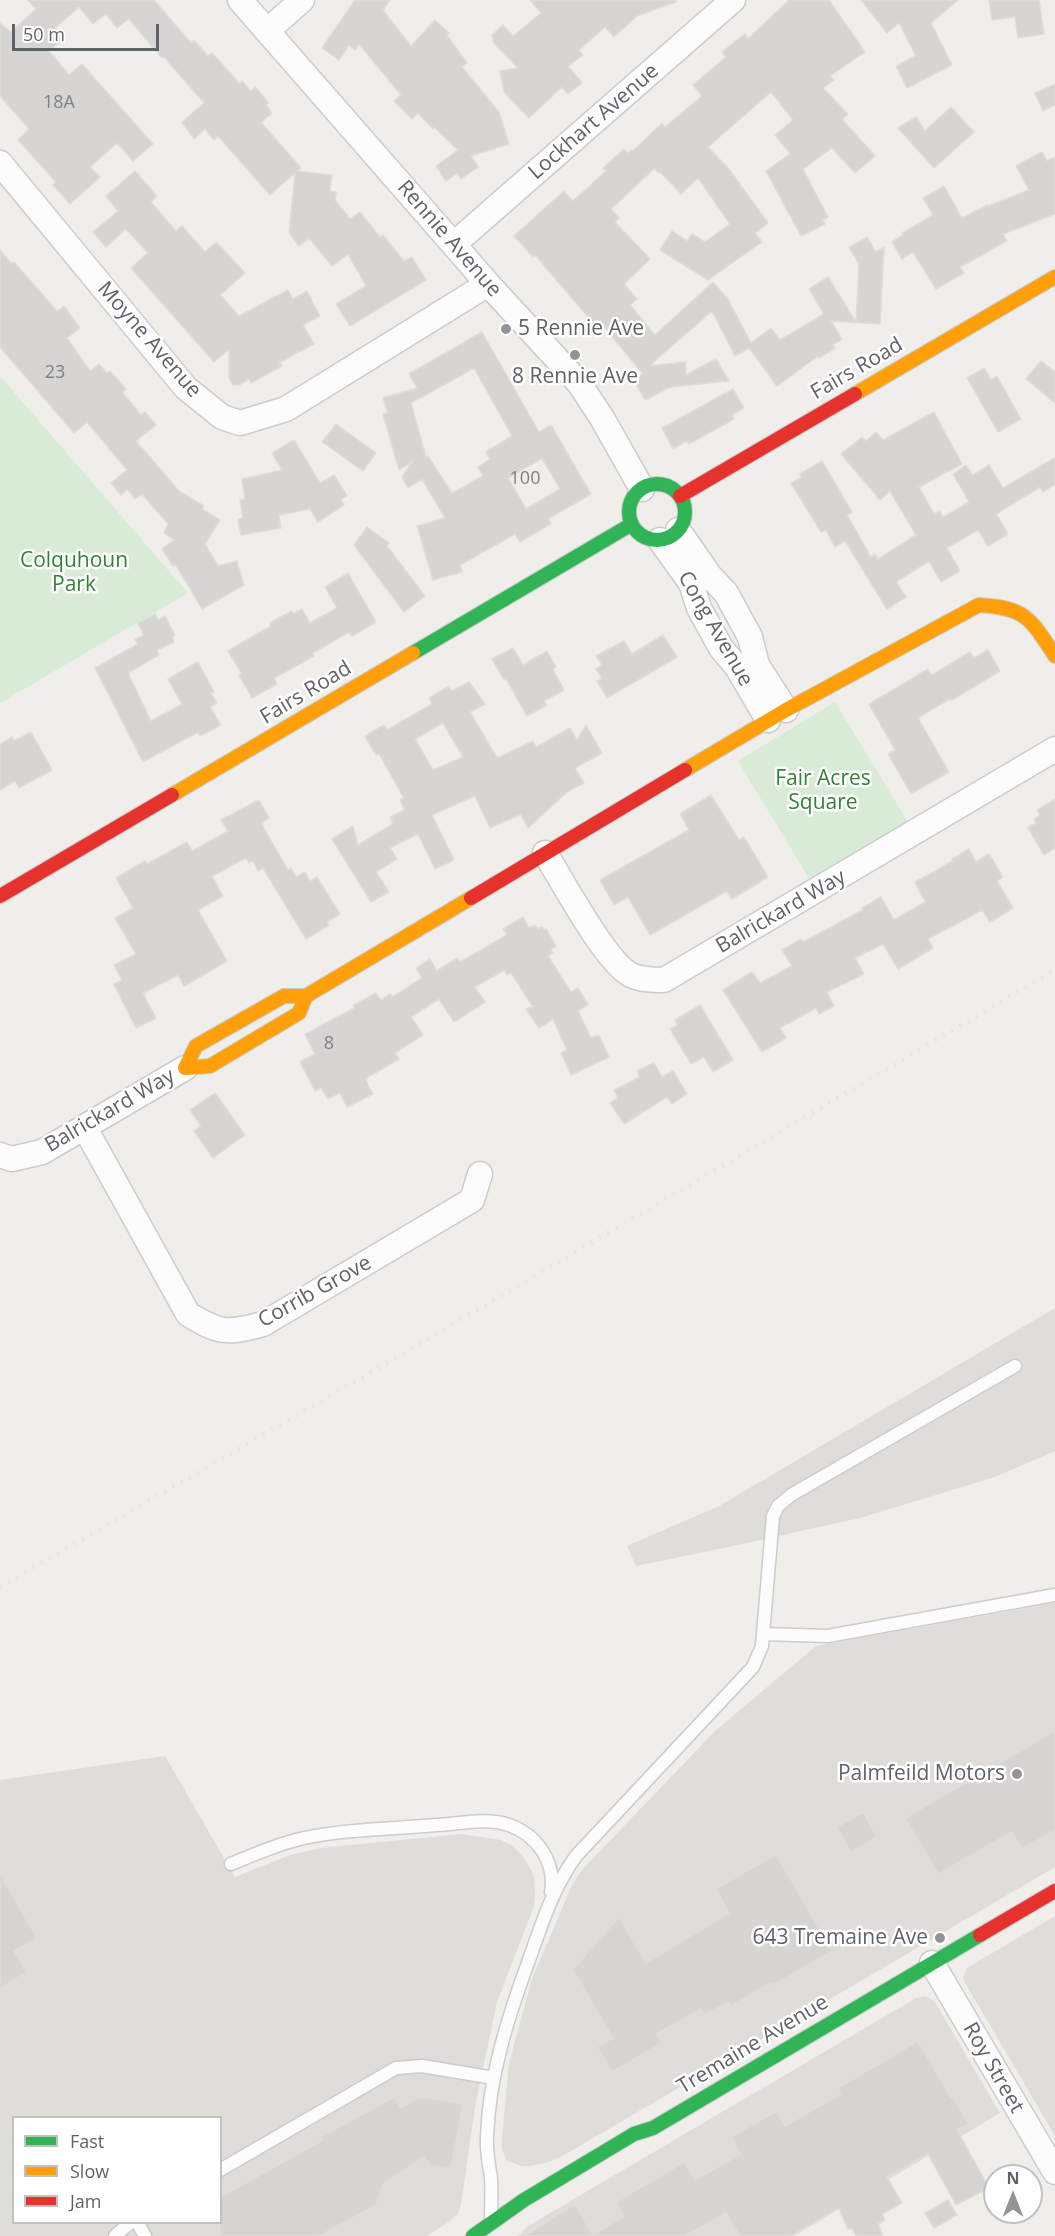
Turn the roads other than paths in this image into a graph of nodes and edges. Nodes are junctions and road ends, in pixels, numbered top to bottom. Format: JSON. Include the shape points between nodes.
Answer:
{"nodes":[{"id":1,"x":240,"y":0,"type":"edge"},
{"id":2,"x":302,"y":0,"type":"edge"},
{"id":3,"x":733,"y":0,"type":"edge"},
{"id":4,"x":267,"y":31,"type":"junction"},
{"id":5,"x":0,"y":163,"type":"edge"},
{"id":6,"x":454,"y":244,"type":"junction"},
{"id":7,"x":1055,"y":277,"type":"edge"},
{"id":8,"x":488,"y":284,"type":"junction"},
{"id":9,"x":642,"y":489,"type":"junction"},
{"id":10,"x":680,"y":496,"type":"junction"},
{"id":11,"x":632,"y":524,"type":"junction"},
{"id":12,"x":669,"y":535,"type":"junction"},
{"id":13,"x":1055,"y":656,"type":"edge"},
{"id":14,"x":777,"y":715,"type":"junction"},
{"id":15,"x":1055,"y":749,"type":"edge"},
{"id":16,"x":545,"y":853,"type":"junction"},
{"id":17,"x":0,"y":896,"type":"edge"},
{"id":18,"x":306,"y":996,"type":"junction"},
{"id":19,"x":184,"y":1068,"type":"junction"},
{"id":20,"x":85,"y":1128,"type":"junction"},
{"id":21,"x":0,"y":1155,"type":"edge"},
{"id":22,"x":480,"y":1174,"type":"dead end"},
{"id":23,"x":1015,"y":1366,"type":"dead end"},
{"id":24,"x":1055,"y":1595,"type":"edge"},
{"id":25,"x":763,"y":1634,"type":"junction"},
{"id":26,"x":231,"y":1864,"type":"dead end"},
{"id":27,"x":1055,"y":1891,"type":"edge"},
{"id":28,"x":550,"y":1900,"type":"junction"},
{"id":29,"x":932,"y":1963,"type":"junction"},
{"id":30,"x":494,"y":2078,"type":"junction"},
{"id":31,"x":222,"y":2169,"type":"edge"},
{"id":32,"x":1055,"y":2172,"type":"edge"},
{"id":33,"x":130,"y":2224,"type":"edge"},
{"id":34,"x":486,"y":2232,"type":"edge"},
{"id":35,"x":114,"y":2236,"type":"edge"}],
"edges":[{"from":1,"to":4,"type":"street","name":"Rennie Avenue"},
{"from":2,"to":4,"type":"street"},
{"from":3,"to":6,"type":"street","name":"Lockhart Avenue"},
{"from":4,"to":6,"type":"street","name":"Rennie Avenue"},
{"from":5,"to":8,"type":"street","name":"Moyne Avenue","via":[[186,388],[222,417],[240,423],[286,409]]},
{"from":6,"to":8,"type":"street","name":"Rennie Avenue"},
{"from":7,"to":10,"type":"street","name":"Fairs Road"},
{"from":8,"to":9,"type":"street","name":"Rennie Avenue","via":[[579,383]]},
{"from":9,"to":10,"type":"street","via":[[666,486]]},
{"from":9,"to":11,"type":"street","via":[[630,505]]},
{"from":10,"to":12,"type":"street","via":[[684,517]]},
{"from":11,"to":12,"type":"street","via":[[643,537]]},
{"from":11,"to":17,"type":"street","name":"Fairs Road"},
{"from":12,"to":14,"type":"street","name":"Cong Avenue","via":[[699,608],[721,648]]},
{"from":13,"to":14,"type":"street","name":"Balrickard Way","via":[[1038,631],[1017,611],[979,605]]},
{"from":14,"to":16,"type":"street","name":"Balrickard Way"},
{"from":15,"to":16,"type":"street","name":"Balrickard Way","via":[[664,980],[630,975],[610,957]]},
{"from":16,"to":18,"type":"street","name":"Balrickard Way"},
{"from":18,"to":19,"type":"street","name":"Balrickard Way","via":[[299,1012],[210,1066]]},
{"from":18,"to":19,"type":"street","name":"Balrickard Way","via":[[284,996],[196,1046]]},
{"from":19,"to":20,"type":"street","name":"Balrickard Way"},
{"from":20,"to":21,"type":"street","name":"Balrickard Way","via":[[42,1152],[12,1159]]},
{"from":20,"to":22,"type":"street","name":"Corrib Grove","via":[[188,1314],[210,1328],[235,1332],[263,1324],[472,1200]]},
{"from":23,"to":25,"type":"lane","via":[[778,1506],[770,1534]]},
{"from":24,"to":25,"type":"lane","via":[[828,1636]]},
{"from":25,"to":28,"type":"lane","via":[[753,1667],[576,1856]]},
{"from":26,"to":28,"type":"lane","via":[[305,1838],[495,1822],[526,1834],[546,1855],[552,1875]]},
{"from":27,"to":29,"type":"street","name":"Tremaine Avenue"},
{"from":28,"to":30,"type":"lane","via":[[513,2004]]},
{"from":29,"to":32,"type":"street","name":"Roy Street"},
{"from":29,"to":34,"type":"street","name":"Tremaine Avenue","via":[[524,2200]]},
{"from":30,"to":31,"type":"lane","via":[[422,2066],[396,2068]]},
{"from":30,"to":34,"type":"lane","via":[[487,2139],[491,2180]]},
{"from":33,"to":35,"type":"lane"}]}
